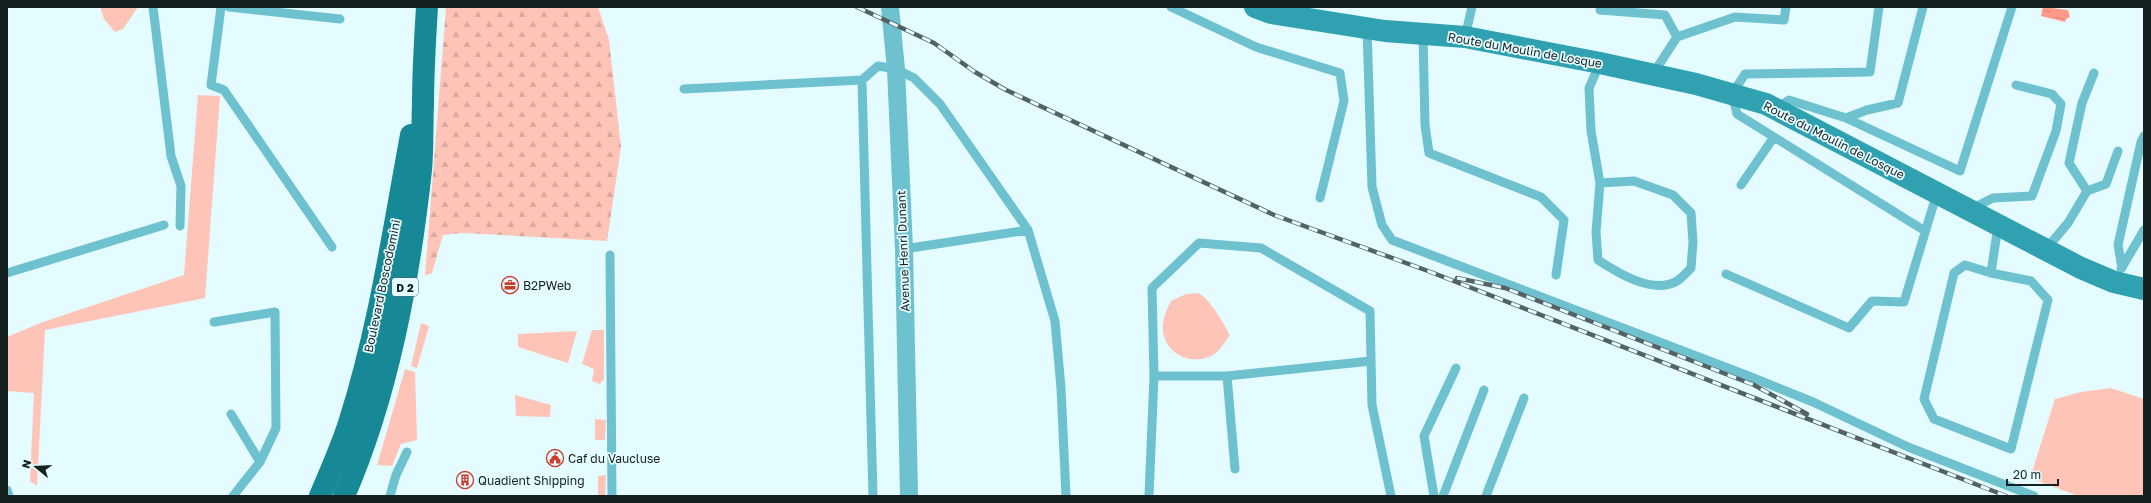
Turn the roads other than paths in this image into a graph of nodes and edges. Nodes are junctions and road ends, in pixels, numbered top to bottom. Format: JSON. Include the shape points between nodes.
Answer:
{"nodes":[{"id":1,"x":153,"y":7,"type":"edge"},
{"id":2,"x":221,"y":7,"type":"edge"},
{"id":3,"x":229,"y":7,"type":"edge"},
{"id":4,"x":427,"y":7,"type":"edge"},
{"id":5,"x":890,"y":7,"type":"edge"},
{"id":6,"x":1171,"y":7,"type":"edge"},
{"id":7,"x":1255,"y":7,"type":"edge"},
{"id":8,"x":1472,"y":7,"type":"edge"},
{"id":9,"x":1735,"y":7,"type":"edge"},
{"id":10,"x":1786,"y":7,"type":"edge"},
{"id":11,"x":1879,"y":7,"type":"edge"},
{"id":12,"x":1923,"y":7,"type":"edge"},
{"id":13,"x":2012,"y":7,"type":"edge"},
{"id":14,"x":1600,"y":10,"type":"dead end"},
{"id":15,"x":1735,"y":17,"type":"junction"},
{"id":16,"x":340,"y":19,"type":"dead end"},
{"id":17,"x":1376,"y":30,"type":"junction"},
{"id":18,"x":1423,"y":34,"type":"junction"},
{"id":19,"x":1465,"y":37,"type":"junction"},
{"id":20,"x":1677,"y":38,"type":"junction"},
{"id":21,"x":1600,"y":63,"type":"junction"},
{"id":22,"x":423,"y":69,"type":"junction"},
{"id":23,"x":896,"y":69,"type":"junction"},
{"id":24,"x":2094,"y":73,"type":"dead end"},
{"id":25,"x":1653,"y":74,"type":"junction"},
{"id":26,"x":862,"y":80,"type":"junction"},
{"id":27,"x":2016,"y":85,"type":"dead end"},
{"id":28,"x":684,"y":89,"type":"dead end"},
{"id":29,"x":1732,"y":94,"type":"junction"},
{"id":30,"x":1775,"y":109,"type":"junction"},
{"id":31,"x":1846,"y":118,"type":"junction"},
{"id":32,"x":2144,"y":136,"type":"edge"},
{"id":33,"x":1774,"y":137,"type":"junction"},
{"id":34,"x":2118,"y":151,"type":"dead end"},
{"id":35,"x":1600,"y":183,"type":"junction"},
{"id":36,"x":1741,"y":185,"type":"dead end"},
{"id":37,"x":2087,"y":191,"type":"junction"},
{"id":38,"x":1938,"y":192,"type":"junction"},
{"id":39,"x":1320,"y":198,"type":"dead end"},
{"id":40,"x":1970,"y":210,"type":"junction"},
{"id":41,"x":164,"y":225,"type":"dead end"},
{"id":42,"x":1998,"y":225,"type":"junction"},
{"id":43,"x":180,"y":226,"type":"dead end"},
{"id":44,"x":1028,"y":230,"type":"junction"},
{"id":45,"x":2144,"y":230,"type":"edge"},
{"id":46,"x":1925,"y":231,"type":"junction"},
{"id":47,"x":332,"y":247,"type":"dead end"},
{"id":48,"x":904,"y":249,"type":"junction"},
{"id":49,"x":2046,"y":250,"type":"junction"},
{"id":50,"x":610,"y":255,"type":"dead end"},
{"id":51,"x":7,"y":273,"type":"edge"},
{"id":52,"x":1991,"y":273,"type":"junction"},
{"id":53,"x":1726,"y":274,"type":"dead end"},
{"id":54,"x":1556,"y":275,"type":"dead end"},
{"id":55,"x":2118,"y":275,"type":"junction"},
{"id":56,"x":2144,"y":289,"type":"edge"},
{"id":57,"x":214,"y":322,"type":"dead end"},
{"id":58,"x":1371,"y":361,"type":"junction"},
{"id":59,"x":1456,"y":368,"type":"dead end"},
{"id":60,"x":1154,"y":376,"type":"junction"},
{"id":61,"x":1228,"y":376,"type":"junction"},
{"id":62,"x":1484,"y":390,"type":"dead end"},
{"id":63,"x":1524,"y":398,"type":"dead end"},
{"id":64,"x":232,"y":414,"type":"dead end"},
{"id":65,"x":407,"y":452,"type":"dead end"},
{"id":66,"x":260,"y":462,"type":"junction"},
{"id":67,"x":1235,"y":469,"type":"dead end"},
{"id":68,"x":7,"y":490,"type":"edge"},
{"id":69,"x":9,"y":496,"type":"edge"},
{"id":70,"x":233,"y":496,"type":"edge"},
{"id":71,"x":320,"y":496,"type":"edge"},
{"id":72,"x":344,"y":496,"type":"edge"},
{"id":73,"x":390,"y":496,"type":"edge"},
{"id":74,"x":612,"y":496,"type":"edge"},
{"id":75,"x":873,"y":496,"type":"edge"},
{"id":76,"x":909,"y":496,"type":"edge"},
{"id":77,"x":1066,"y":496,"type":"edge"},
{"id":78,"x":1149,"y":496,"type":"edge"},
{"id":79,"x":1391,"y":496,"type":"edge"},
{"id":80,"x":1434,"y":496,"type":"edge"},
{"id":81,"x":1443,"y":496,"type":"edge"},
{"id":82,"x":1486,"y":496,"type":"edge"},
{"id":83,"x":2034,"y":496,"type":"edge"}],
"edges":[{"from":1,"to":43,"type":"lane","via":[[171,156],[181,186]]},
{"from":2,"to":47,"type":"lane","via":[[211,85],[224,90]]},
{"from":3,"to":16,"type":"lane"},
{"from":4,"to":22,"type":"main road","name":"Boulevard Boscodomini","number":"D 2"},
{"from":5,"to":23,"type":"street","name":"Avenue Henri Dunant"},
{"from":6,"to":39,"type":"lane","via":[[1256,46],[1340,73],[1344,101]]},
{"from":7,"to":17,"type":"street","name":"Route du Moulin de Losque","via":[[1272,13]]},
{"from":8,"to":19,"type":"lane"},
{"from":9,"to":15,"type":"lane"},
{"from":10,"to":15,"type":"lane","via":[[1784,20]]},
{"from":11,"to":29,"type":"lane","via":[[1870,72],[1745,74]]},
{"from":12,"to":31,"type":"lane","via":[[1898,103]]},
{"from":13,"to":31,"type":"lane","via":[[1960,171]]},
{"from":14,"to":20,"type":"lane","via":[[1665,15]]},
{"from":15,"to":20,"type":"lane"},
{"from":17,"to":18,"type":"street","name":"Route du Moulin de Losque"},
{"from":17,"to":83,"type":"lane","via":[[1372,187],[1382,224],[1392,240],[1746,375],[1813,402],[1908,446]]},
{"from":18,"to":19,"type":"street","name":"Route du Moulin de Losque"},
{"from":18,"to":54,"type":"lane","via":[[1425,125],[1429,153],[1540,197],[1564,220]]},
{"from":19,"to":21,"type":"street","name":"Route du Moulin de Losque"},
{"from":20,"to":25,"type":"lane"},
{"from":21,"to":25,"type":"street","name":"Route du Moulin de Losque"},
{"from":21,"to":35,"type":"lane","via":[[1588,88],[1591,131]]},
{"from":22,"to":71,"type":"main road","name":"Boulevard Boscodomini","number":"D 2","via":[[373,336],[348,424]]},
{"from":22,"to":72,"type":"main road","name":"Boulevard Boscodomini","number":"D 2","via":[[421,169],[406,283],[377,405],[360,459]]},
{"from":23,"to":26,"type":"lane","via":[[878,66]]},
{"from":23,"to":44,"type":"lane","via":[[914,78],[940,104]]},
{"from":23,"to":48,"type":"street","name":"Avenue Henri Dunant"},
{"from":24,"to":37,"type":"lane","via":[[2082,103],[2069,163]]},
{"from":25,"to":29,"type":"street","name":"Route du Moulin de Losque"},
{"from":26,"to":28,"type":"lane"},
{"from":26,"to":75,"type":"lane"},
{"from":27,"to":40,"type":"lane","via":[[2052,94],[2061,104],[2056,131],[2032,196],[1993,198]]},
{"from":29,"to":30,"type":"street","name":"Route du Moulin de Losque"},
{"from":29,"to":33,"type":"lane","via":[[1737,114]]},
{"from":30,"to":31,"type":"lane","via":[[1789,100]]},
{"from":30,"to":38,"type":"street","name":"Route du Moulin de Losque"},
{"from":32,"to":55,"type":"lane","via":[[2118,245]]},
{"from":33,"to":36,"type":"lane"},
{"from":33,"to":46,"type":"lane"},
{"from":34,"to":37,"type":"lane","via":[[2106,184]]},
{"from":35,"to":35,"type":"lane","via":[[1634,181],[1673,195],[1691,213],[1694,242],[1691,268],[1677,282],[1655,286],[1619,273],[1598,260],[1596,232]]},
{"from":37,"to":49,"type":"lane","via":[[2068,223]]},
{"from":38,"to":40,"type":"street","name":"Route du Moulin de Losque"},
{"from":38,"to":46,"type":"lane"},
{"from":40,"to":42,"type":"street","name":"Route du Moulin de Losque"},
{"from":41,"to":51,"type":"lane"},
{"from":42,"to":49,"type":"street","name":"Route du Moulin de Losque"},
{"from":42,"to":52,"type":"lane"},
{"from":44,"to":48,"type":"lane"},
{"from":44,"to":77,"type":"lane","via":[[1054,321],[1061,388]]},
{"from":45,"to":55,"type":"lane"},
{"from":46,"to":53,"type":"lane","via":[[1904,302],[1872,301],[1849,328]]},
{"from":48,"to":76,"type":"street","name":"Avenue Henri Dunant"},
{"from":49,"to":55,"type":"street","name":"Route du Moulin de Losque"},
{"from":50,"to":74,"type":"lane"},
{"from":52,"to":52,"type":"lane","via":[[1965,266],[1954,273],[1924,399],[1934,418],[2012,449],[2048,300],[2031,281]]},
{"from":55,"to":56,"type":"street","name":"Route du Moulin de Losque"},
{"from":57,"to":66,"type":"lane","via":[[275,312],[276,428]]},
{"from":58,"to":60,"type":"lane","via":[[1370,311],[1261,248],[1199,243],[1152,288]]},
{"from":58,"to":61,"type":"lane"},
{"from":58,"to":79,"type":"lane","via":[[1372,405]]},
{"from":59,"to":80,"type":"lane","via":[[1424,436]]},
{"from":60,"to":61,"type":"lane"},
{"from":60,"to":78,"type":"lane"},
{"from":61,"to":67,"type":"lane"},
{"from":62,"to":81,"type":"lane"},
{"from":63,"to":82,"type":"lane"},
{"from":64,"to":66,"type":"lane"},
{"from":65,"to":73,"type":"lane"},
{"from":66,"to":70,"type":"lane"},
{"from":68,"to":69,"type":"lane"}]}
